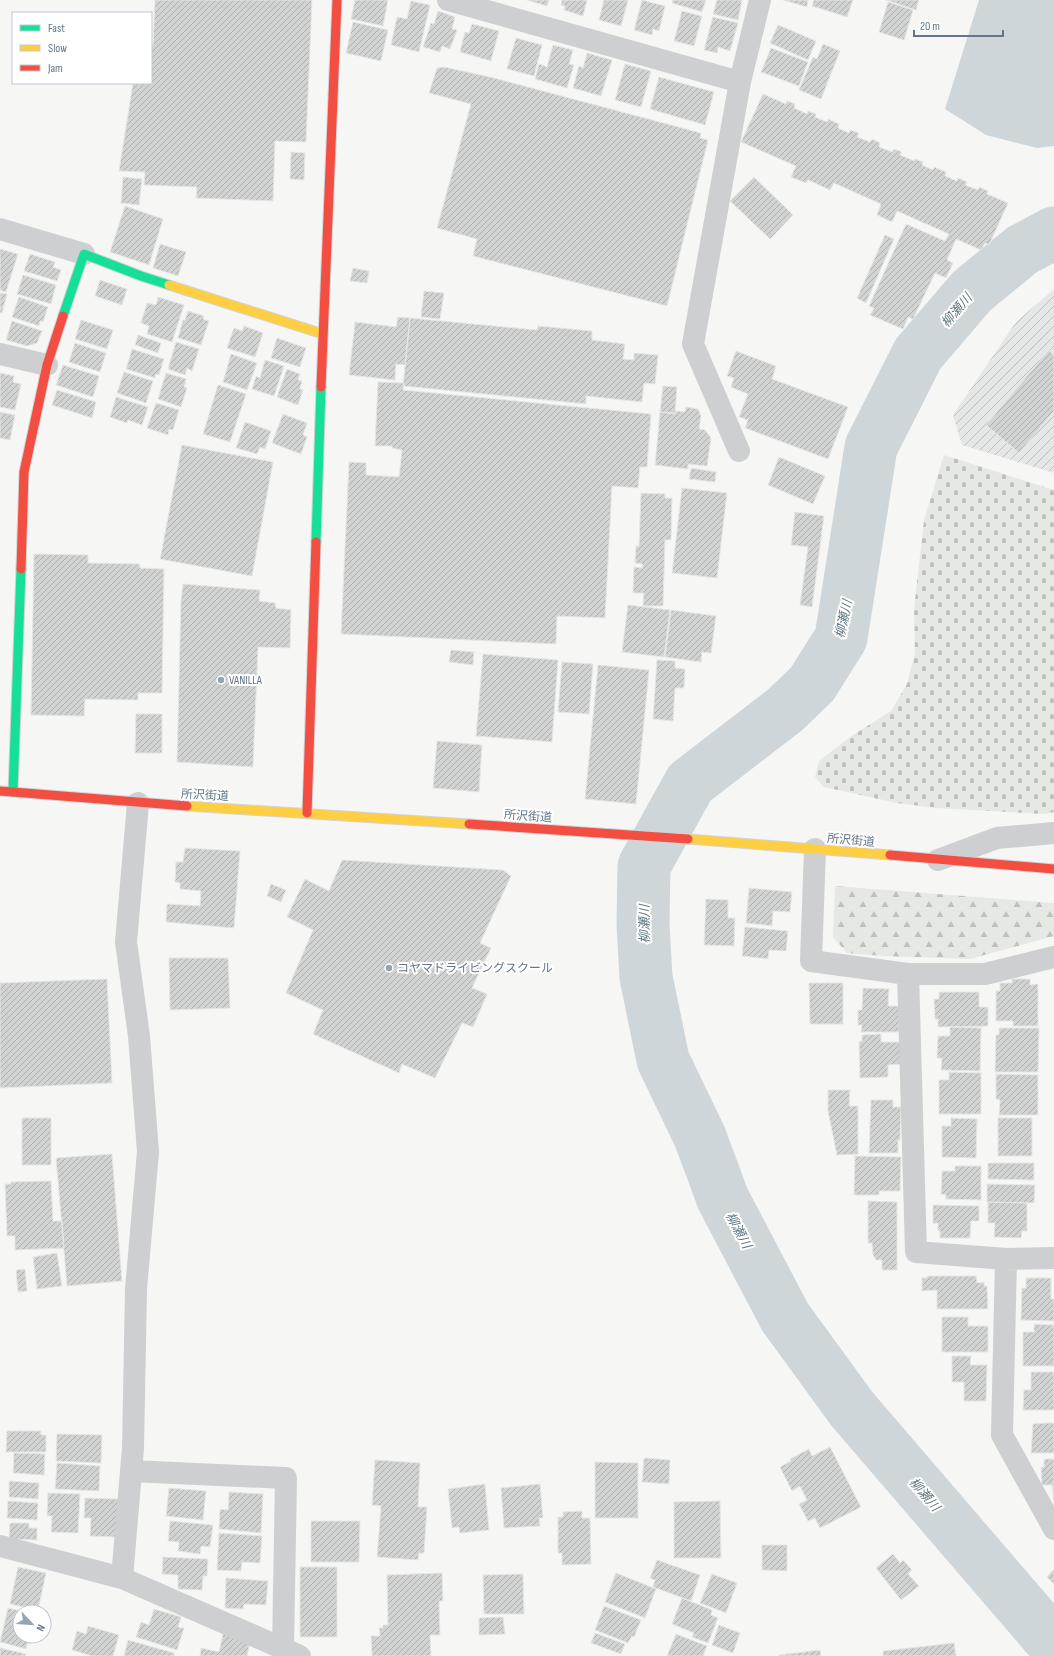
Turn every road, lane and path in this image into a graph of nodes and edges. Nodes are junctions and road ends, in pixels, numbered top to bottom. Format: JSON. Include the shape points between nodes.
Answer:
{"nodes":[{"id":1,"x":337,"y":0,"type":"edge"},
{"id":2,"x":448,"y":0,"type":"edge"},
{"id":3,"x":760,"y":0,"type":"edge"},
{"id":4,"x":740,"y":82,"type":"junction"},
{"id":5,"x":0,"y":229,"type":"edge"},
{"id":6,"x":84,"y":254,"type":"junction"},
{"id":7,"x":323,"y":334,"type":"junction"},
{"id":8,"x":0,"y":354,"type":"edge"},
{"id":9,"x":47,"y":365,"type":"junction"},
{"id":10,"x":739,"y":452,"type":"dead end"},
{"id":11,"x":0,"y":790,"type":"edge"},
{"id":12,"x":13,"y":792,"type":"junction"},
{"id":13,"x":138,"y":803,"type":"junction"},
{"id":14,"x":307,"y":813,"type":"junction"},
{"id":15,"x":1054,"y":833,"type":"edge"},
{"id":16,"x":815,"y":849,"type":"junction"},
{"id":17,"x":938,"y":860,"type":"junction"},
{"id":18,"x":1054,"y":869,"type":"edge"},
{"id":19,"x":1054,"y":956,"type":"edge"},
{"id":20,"x":908,"y":974,"type":"junction"},
{"id":21,"x":1054,"y":1258,"type":"edge"},
{"id":22,"x":1006,"y":1259,"type":"junction"},
{"id":23,"x":131,"y":1471,"type":"junction"},
{"id":24,"x":1054,"y":1529,"type":"edge"},
{"id":25,"x":0,"y":1546,"type":"edge"},
{"id":26,"x":122,"y":1578,"type":"junction"},
{"id":27,"x":292,"y":1652,"type":"edge"}],
"edges":[{"from":1,"to":7,"type":"street"},
{"from":2,"to":4,"type":"street"},
{"from":3,"to":4,"type":"street"},
{"from":4,"to":10,"type":"street","via":[[693,344]]},
{"from":5,"to":6,"type":"street"},
{"from":6,"to":7,"type":"street","via":[[141,276]]},
{"from":6,"to":9,"type":"street"},
{"from":7,"to":14,"type":"street"},
{"from":8,"to":9,"type":"street"},
{"from":9,"to":12,"type":"street","via":[[24,472]]},
{"from":11,"to":12,"type":"street","name":"所沢街道"},
{"from":12,"to":13,"type":"street","name":"所沢街道"},
{"from":13,"to":14,"type":"street","name":"所沢街道"},
{"from":13,"to":23,"type":"street","via":[[126,942],[139,1036],[148,1152],[136,1290]]},
{"from":14,"to":16,"type":"street","name":"所沢街道"},
{"from":15,"to":17,"type":"street","via":[[997,838]]},
{"from":16,"to":17,"type":"street","name":"所沢街道"},
{"from":16,"to":20,"type":"street","via":[[810,961]]},
{"from":17,"to":18,"type":"street","name":"所沢街道"},
{"from":19,"to":20,"type":"street","via":[[985,974]]},
{"from":20,"to":22,"type":"street","via":[[916,1252]]},
{"from":21,"to":22,"type":"street"},
{"from":22,"to":24,"type":"street","via":[[1002,1435]]},
{"from":23,"to":26,"type":"street"},
{"from":23,"to":27,"type":"street","via":[[286,1478]]},
{"from":25,"to":26,"type":"street"},
{"from":26,"to":27,"type":"street"}]}
